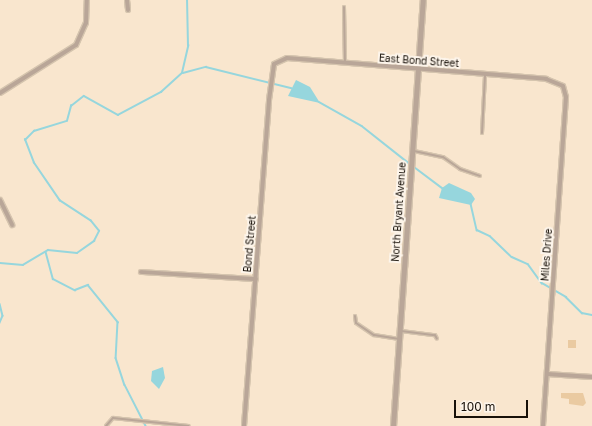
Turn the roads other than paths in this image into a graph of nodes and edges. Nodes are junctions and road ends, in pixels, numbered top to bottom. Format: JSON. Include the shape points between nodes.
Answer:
{"nodes":[{"id":1,"x":88,"y":0,"type":"edge"},
{"id":2,"x":127,"y":0,"type":"edge"},
{"id":3,"x":423,"y":0,"type":"edge"},
{"id":4,"x":344,"y":8,"type":"dead end"},
{"id":5,"x":128,"y":10,"type":"dead end"},
{"id":6,"x":346,"y":63,"type":"junction"},
{"id":7,"x":274,"y":64,"type":"joint"},
{"id":8,"x":418,"y":69,"type":"junction"},
{"id":9,"x":485,"y":74,"type":"junction"},
{"id":10,"x":563,"y":86,"type":"joint"},
{"id":11,"x":0,"y":93,"type":"edge"},
{"id":12,"x":482,"y":134,"type":"dead end"},
{"id":13,"x":412,"y":151,"type":"junction"},
{"id":14,"x":480,"y":176,"type":"dead end"},
{"id":15,"x":0,"y":200,"type":"edge"},
{"id":16,"x":12,"y":225,"type":"dead end"},
{"id":17,"x":141,"y":272,"type":"dead end"},
{"id":18,"x":256,"y":279,"type":"junction"},
{"id":19,"x":355,"y":316,"type":"dead end"},
{"id":20,"x":400,"y":331,"type":"junction"},
{"id":21,"x":399,"y":339,"type":"junction"},
{"id":22,"x":437,"y":339,"type":"dead end"},
{"id":23,"x":547,"y":374,"type":"junction"},
{"id":24,"x":592,"y":377,"type":"edge"},
{"id":25,"x":106,"y":426,"type":"edge"},
{"id":26,"x":188,"y":426,"type":"edge"},
{"id":27,"x":244,"y":426,"type":"edge"},
{"id":28,"x":393,"y":426,"type":"edge"},
{"id":29,"x":543,"y":426,"type":"edge"}],
"edges":[{"from":1,"to":11,"type":"street","via":[[86,23],[76,45]]},
{"from":2,"to":5,"type":"street"},
{"from":3,"to":8,"type":"street","name":"North Bryant Avenue"},
{"from":4,"to":6,"type":"lane"},
{"from":6,"to":7,"type":"street","name":"East Bond Street","via":[[287,58]]},
{"from":6,"to":8,"type":"street","name":"East Bond Street"},
{"from":7,"to":18,"type":"street","name":"Bond Street"},
{"from":8,"to":9,"type":"street","name":"East Bond Street"},
{"from":8,"to":13,"type":"street","name":"North Bryant Avenue"},
{"from":9,"to":10,"type":"street","name":"East Bond Street","via":[[546,79]]},
{"from":9,"to":12,"type":"lane"},
{"from":10,"to":23,"type":"street","name":"Miles Drive","via":[[566,97]]},
{"from":13,"to":14,"type":"lane","via":[[443,157],[460,169]]},
{"from":13,"to":20,"type":"street","name":"North Bryant Avenue"},
{"from":15,"to":16,"type":"street"},
{"from":17,"to":18,"type":"street"},
{"from":18,"to":27,"type":"street","name":"Bond Street"},
{"from":19,"to":21,"type":"lane","via":[[356,323],[374,335]]},
{"from":20,"to":21,"type":"street","name":"North Bryant Avenue"},
{"from":20,"to":22,"type":"lane","via":[[435,335]]},
{"from":21,"to":28,"type":"street","name":"North Bryant Avenue"},
{"from":23,"to":24,"type":"street"},
{"from":23,"to":29,"type":"street","name":"Miles Drive"},
{"from":25,"to":26,"type":"lane","via":[[113,418]]}]}
